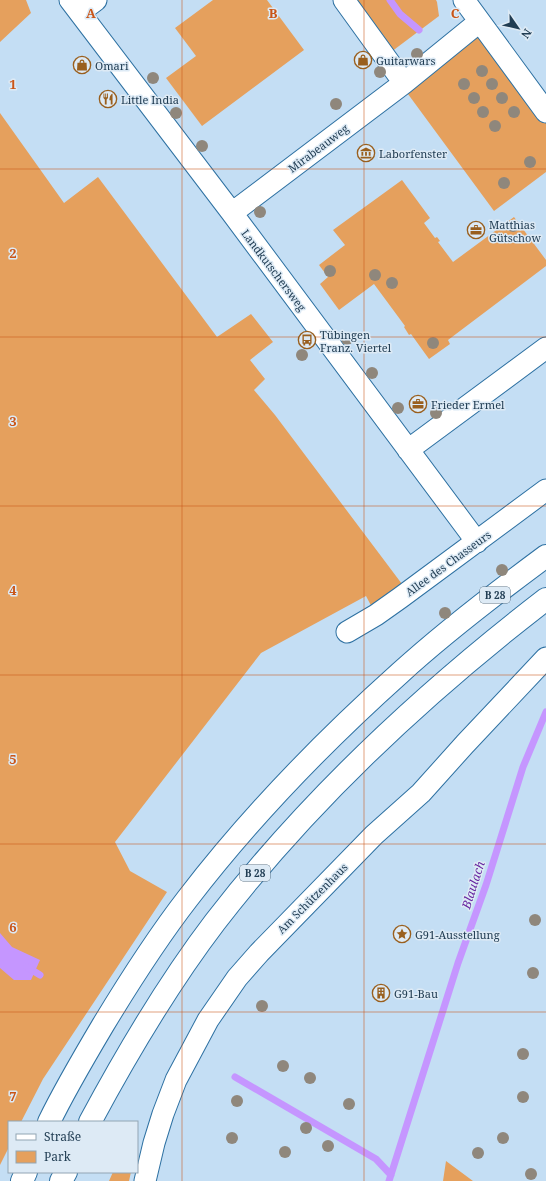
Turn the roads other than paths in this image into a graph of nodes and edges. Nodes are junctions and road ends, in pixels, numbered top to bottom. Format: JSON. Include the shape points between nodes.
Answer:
{"nodes":[{"id":1,"x":344,"y":0,"type":"edge"},
{"id":2,"x":464,"y":0,"type":"edge"},
{"id":3,"x":82,"y":4,"type":"edge"},
{"id":4,"x":480,"y":22,"type":"junction"},
{"id":5,"x":404,"y":84,"type":"junction"},
{"id":6,"x":546,"y":112,"type":"edge"},
{"id":7,"x":232,"y":213,"type":"junction"},
{"id":8,"x":546,"y":348,"type":"edge"},
{"id":9,"x":408,"y":450,"type":"junction"},
{"id":10,"x":546,"y":490,"type":"edge"},
{"id":11,"x":476,"y":542,"type":"junction"},
{"id":12,"x":546,"y":556,"type":"edge"},
{"id":13,"x":546,"y":599,"type":"edge"},
{"id":14,"x":347,"y":632,"type":"dead end"},
{"id":15,"x":546,"y":658,"type":"edge"},
{"id":16,"x":50,"y":1121,"type":"edge"},
{"id":17,"x":91,"y":1121,"type":"edge"},
{"id":18,"x":145,"y":1181,"type":"edge"}],
"edges":[{"from":1,"to":5,"type":"street"},
{"from":2,"to":4,"type":"street"},
{"from":3,"to":7,"type":"street","name":"Landkutschersweg"},
{"from":4,"to":5,"type":"street","name":"Mirabeauweg"},
{"from":4,"to":6,"type":"street"},
{"from":5,"to":7,"type":"street","name":"Mirabeauweg"},
{"from":7,"to":9,"type":"street","name":"Landkutschersweg"},
{"from":8,"to":9,"type":"street"},
{"from":9,"to":11,"type":"street","name":"Landkutschersweg"},
{"from":10,"to":11,"type":"street","name":"Allee des Chasseurs"},
{"from":11,"to":14,"type":"street","name":"Allee des Chasseurs","via":[[376,615]]},
{"from":12,"to":16,"type":"highway","number":"B 28","via":[[444,635],[400,673],[318,750],[271,799],[187,899],[150,951],[81,1062]]},
{"from":13,"to":17,"type":"highway","number":"B 28","via":[[427,698],[338,781],[294,828],[215,923],[178,974],[112,1080]]},
{"from":15,"to":18,"type":"street","name":"Am Schützenhaus","via":[[421,793],[374,835],[237,978],[208,1020],[176,1080],[154,1143]]}]}
